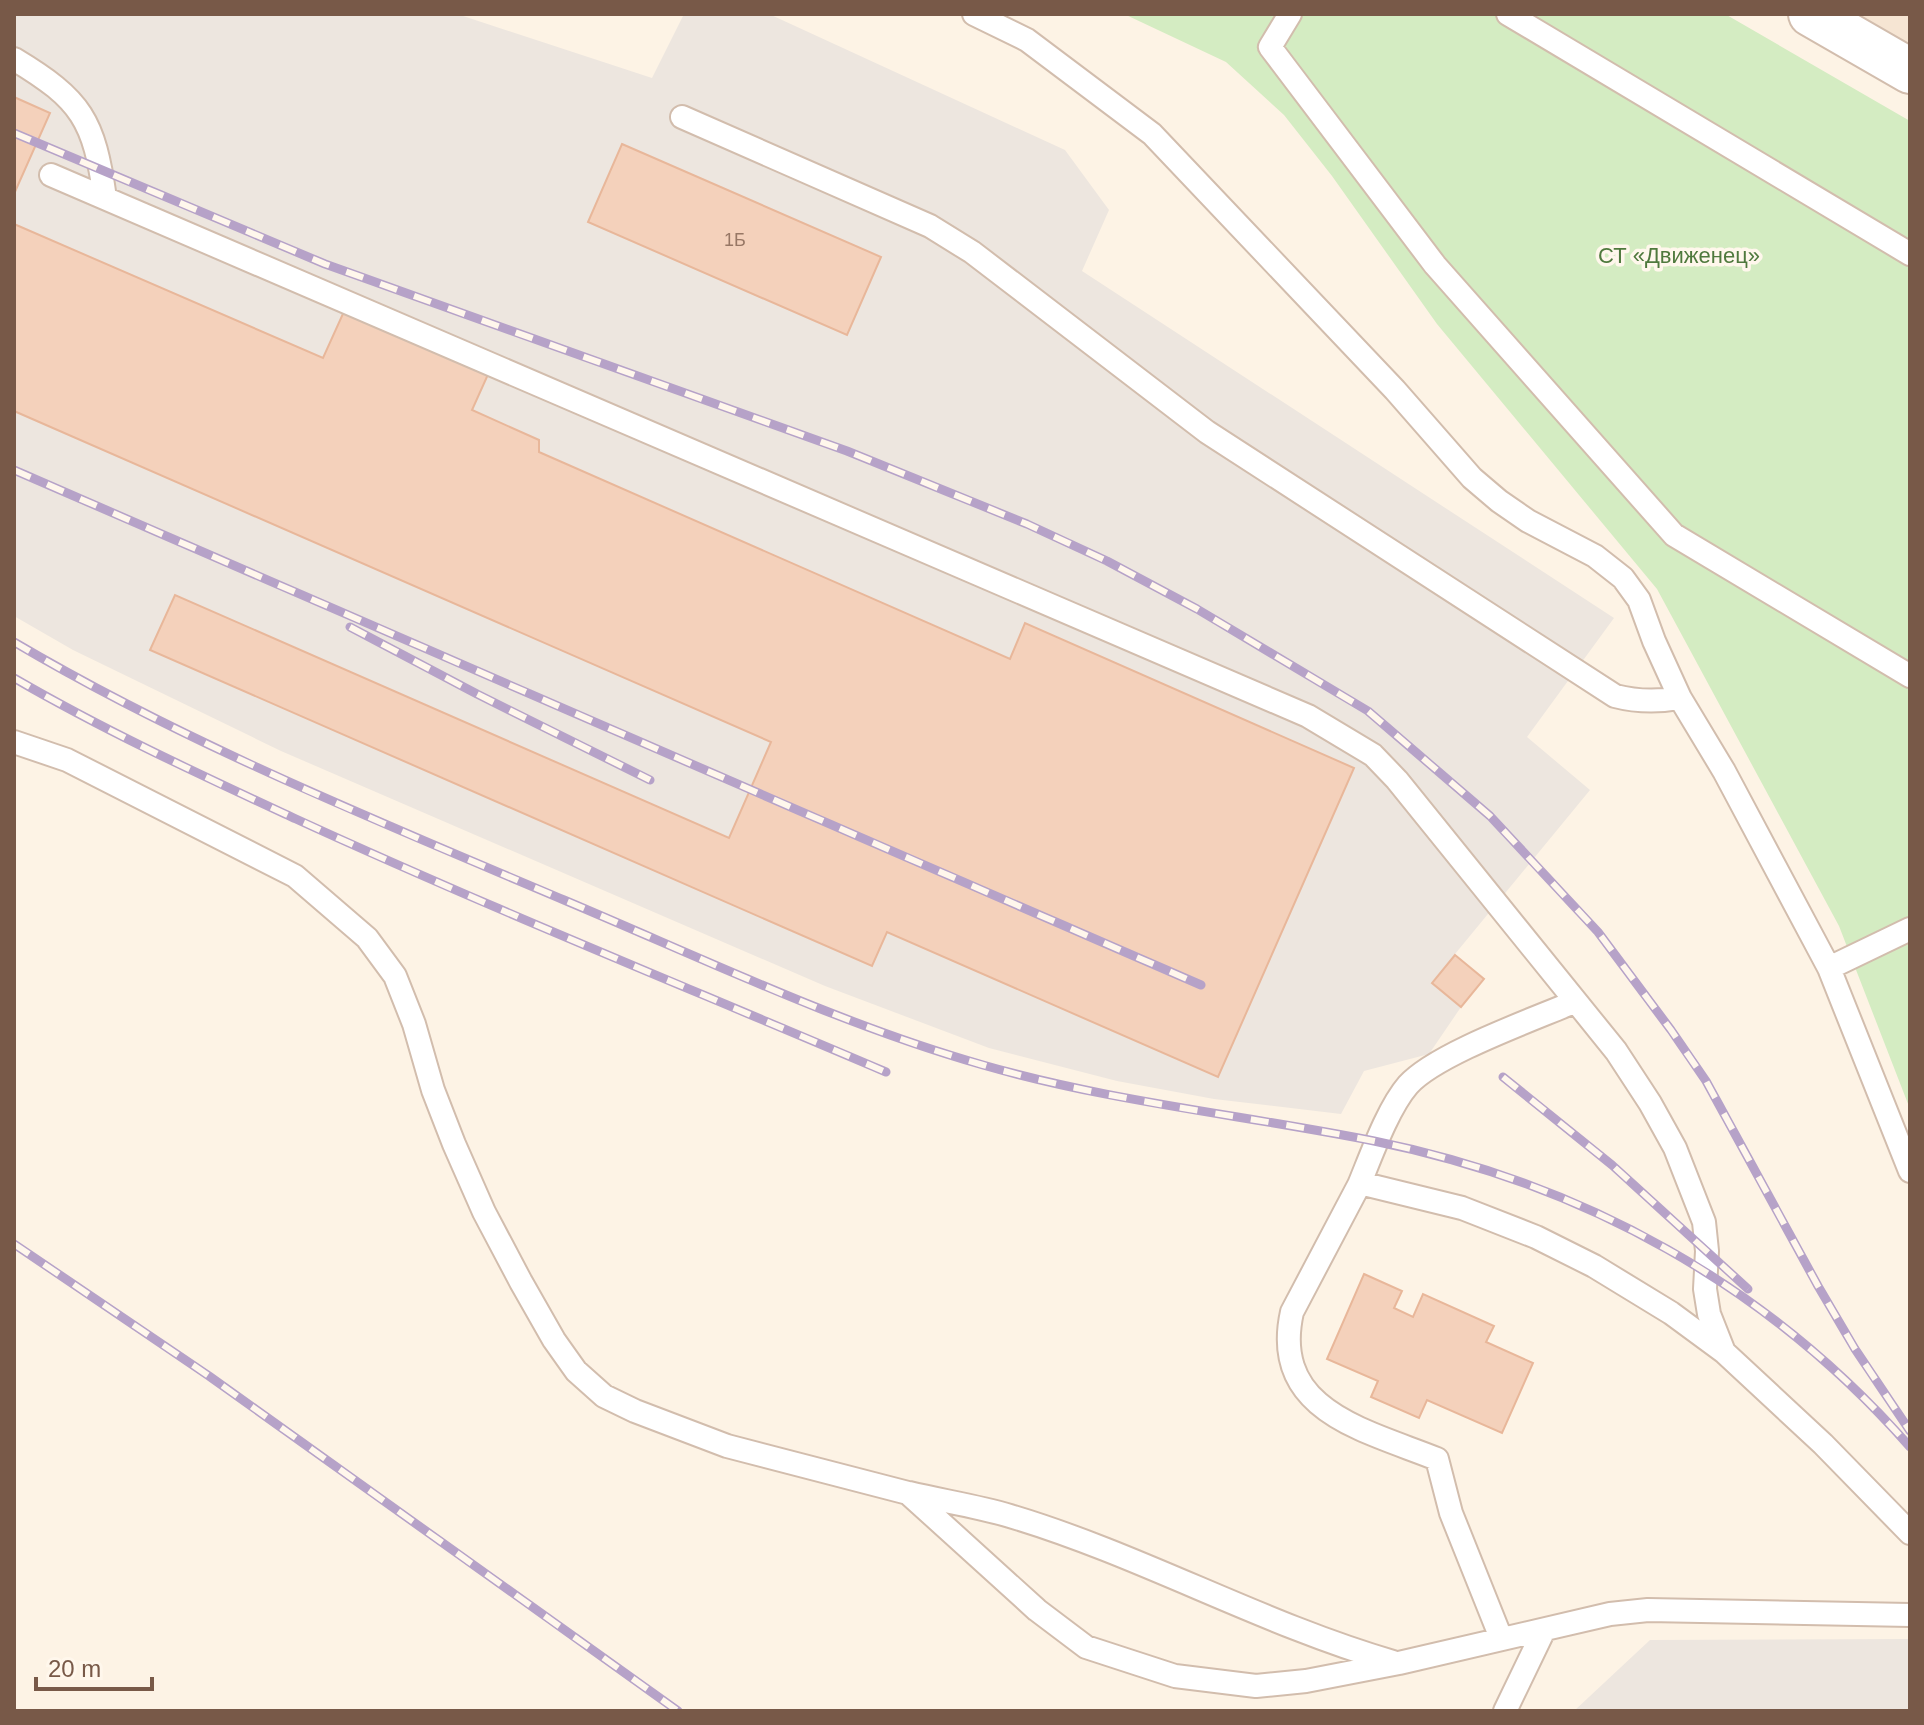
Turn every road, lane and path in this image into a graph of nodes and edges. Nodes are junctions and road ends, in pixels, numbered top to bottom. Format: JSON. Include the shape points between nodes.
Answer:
{"nodes":[{"id":1,"x":974,"y":14,"type":"edge"},
{"id":2,"x":1290,"y":14,"type":"edge"},
{"id":3,"x":1508,"y":14,"type":"edge"},
{"id":4,"x":1811,"y":14,"type":"edge"},
{"id":5,"x":14,"y":59,"type":"edge"},
{"id":6,"x":1910,"y":71,"type":"edge"},
{"id":7,"x":682,"y":117,"type":"dead end"},
{"id":8,"x":51,"y":175,"type":"dead end"},
{"id":9,"x":105,"y":198,"type":"junction"},
{"id":10,"x":1910,"y":254,"type":"edge"},
{"id":11,"x":1910,"y":676,"type":"edge"},
{"id":12,"x":1680,"y":698,"type":"junction"},
{"id":13,"x":14,"y":742,"type":"edge"},
{"id":14,"x":1910,"y":929,"type":"edge"},
{"id":15,"x":1829,"y":968,"type":"junction"},
{"id":16,"x":1574,"y":1002,"type":"junction"},
{"id":17,"x":1910,"y":1171,"type":"edge"},
{"id":18,"x":1359,"y":1185,"type":"junction"},
{"id":19,"x":1724,"y":1352,"type":"junction"},
{"id":20,"x":908,"y":1493,"type":"junction"},
{"id":21,"x":1910,"y":1533,"type":"edge"},
{"id":22,"x":1910,"y":1615,"type":"edge"},
{"id":23,"x":1544,"y":1630,"type":"junction"},
{"id":24,"x":1501,"y":1638,"type":"junction"},
{"id":25,"x":1399,"y":1663,"type":"junction"},
{"id":26,"x":1505,"y":1711,"type":"edge"}],
"edges":[{"from":1,"to":12,"type":"lane","via":[[1027,40],[1152,134],[1472,478],[1528,521],[1595,556],[1623,578],[1639,600]]},
{"from":2,"to":11,"type":"lane","via":[[1270,47],[1435,265],[1674,535]]},
{"from":3,"to":10,"type":"lane"},
{"from":4,"to":6,"type":"street"},
{"from":5,"to":9,"type":"lane","via":[[77,106],[93,135]]},
{"from":7,"to":12,"type":"lane","via":[[930,226],[972,252],[1207,432],[1615,696],[1634,701]]},
{"from":8,"to":9,"type":"lane"},
{"from":9,"to":16,"type":"lane","via":[[1308,716],[1373,755],[1397,780]]},
{"from":12,"to":15,"type":"lane"},
{"from":13,"to":20,"type":"lane","via":[[67,760],[295,876],[367,938],[395,976],[433,1090],[484,1212],[569,1361],[604,1396],[727,1446]]},
{"from":14,"to":15,"type":"lane"},
{"from":15,"to":17,"type":"lane"},
{"from":16,"to":18,"type":"lane","via":[[1430,1067],[1407,1086]]},
{"from":16,"to":19,"type":"lane","via":[[1616,1051],[1675,1148],[1704,1222],[1705,1289]]},
{"from":18,"to":19,"type":"lane","via":[[1462,1208],[1536,1237],[1671,1313]]},
{"from":18,"to":24,"type":"lane","via":[[1292,1312],[1289,1358],[1299,1384],[1327,1411],[1437,1459],[1451,1513]]},
{"from":19,"to":21,"type":"lane"},
{"from":20,"to":25,"type":"lane","via":[[1009,1516],[1308,1634]]},
{"from":20,"to":25,"type":"lane","via":[[1037,1610],[1086,1647],[1128,1662],[1175,1676],[1256,1686]]},
{"from":22,"to":23,"type":"lane","via":[[1648,1610]]},
{"from":23,"to":24,"type":"lane"},
{"from":23,"to":26,"type":"lane"},
{"from":24,"to":25,"type":"lane"}]}
